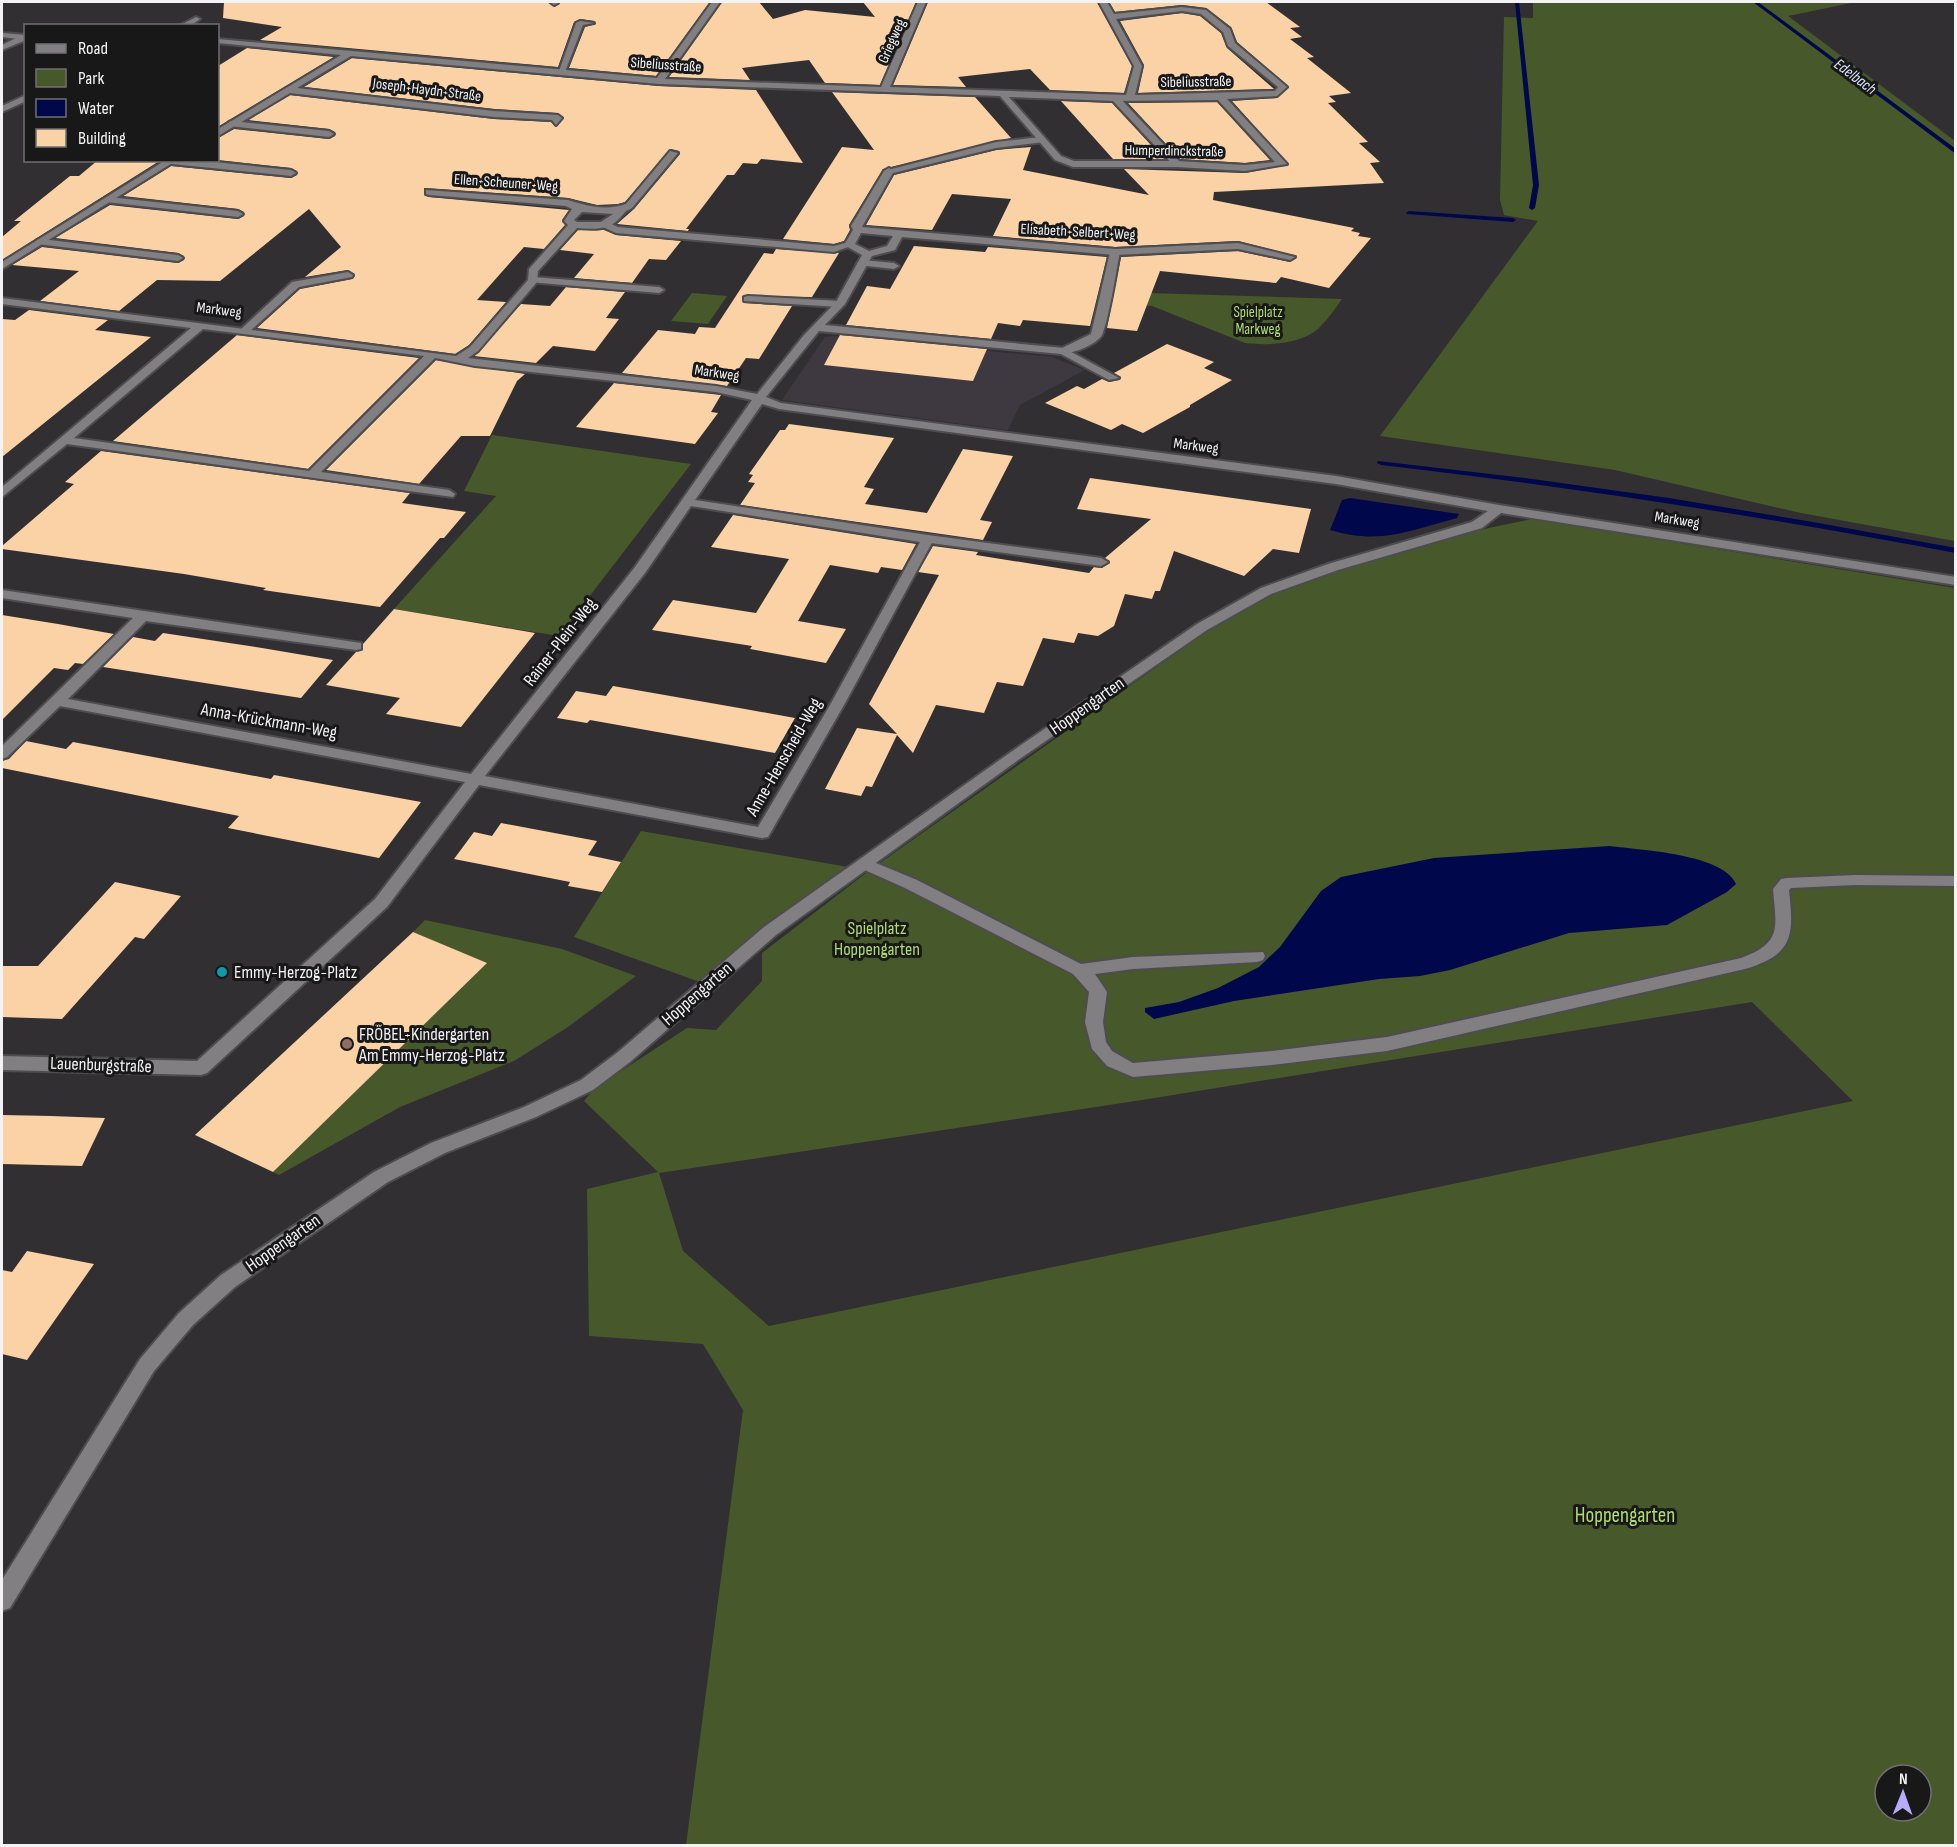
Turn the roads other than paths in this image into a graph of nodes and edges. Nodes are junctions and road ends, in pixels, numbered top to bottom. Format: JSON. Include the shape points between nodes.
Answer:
{"nodes":[{"id":1,"x":716,"y":2,"type":"edge"},
{"id":2,"x":922,"y":2,"type":"edge"},
{"id":3,"x":1102,"y":2,"type":"edge"},
{"id":4,"x":1111,"y":17,"type":"junction"},
{"id":5,"x":196,"y":19,"type":"dead end"},
{"id":6,"x":590,"y":23,"type":"dead end"},
{"id":7,"x":187,"y":24,"type":"edge"},
{"id":8,"x":2,"y":35,"type":"edge"},
{"id":9,"x":24,"y":38,"type":"edge"},
{"id":10,"x":219,"y":41,"type":"edge"},
{"id":11,"x":2,"y":48,"type":"edge"},
{"id":12,"x":349,"y":53,"type":"junction"},
{"id":13,"x":561,"y":72,"type":"junction"},
{"id":14,"x":659,"y":81,"type":"junction"},
{"id":15,"x":288,"y":90,"type":"junction"},
{"id":16,"x":884,"y":90,"type":"junction"},
{"id":17,"x":1003,"y":95,"type":"junction"},
{"id":18,"x":24,"y":97,"type":"edge"},
{"id":19,"x":1220,"y":97,"type":"junction"},
{"id":20,"x":1115,"y":98,"type":"junction"},
{"id":21,"x":1130,"y":98,"type":"junction"},
{"id":22,"x":2,"y":109,"type":"edge"},
{"id":23,"x":556,"y":122,"type":"dead end"},
{"id":24,"x":232,"y":124,"type":"junction"},
{"id":25,"x":219,"y":132,"type":"edge"},
{"id":26,"x":329,"y":134,"type":"dead end"},
{"id":27,"x":1041,"y":140,"type":"junction"},
{"id":28,"x":673,"y":153,"type":"dead end"},
{"id":29,"x":171,"y":162,"type":"edge"},
{"id":30,"x":183,"y":162,"type":"edge"},
{"id":31,"x":1177,"y":164,"type":"junction"},
{"id":32,"x":291,"y":173,"type":"dead end"},
{"id":33,"x":429,"y":192,"type":"dead end"},
{"id":34,"x":109,"y":200,"type":"junction"},
{"id":35,"x":580,"y":209,"type":"junction"},
{"id":36,"x":616,"y":211,"type":"junction"},
{"id":37,"x":238,"y":214,"type":"dead end"},
{"id":38,"x":574,"y":225,"type":"junction"},
{"id":39,"x":607,"y":225,"type":"junction"},
{"id":40,"x":858,"y":230,"type":"junction"},
{"id":41,"x":899,"y":234,"type":"junction"},
{"id":42,"x":41,"y":242,"type":"junction"},
{"id":43,"x":849,"y":245,"type":"junction"},
{"id":44,"x":1115,"y":252,"type":"junction"},
{"id":45,"x":1290,"y":257,"type":"dead end"},
{"id":46,"x":178,"y":258,"type":"dead end"},
{"id":47,"x":865,"y":258,"type":"junction"},
{"id":48,"x":2,"y":266,"type":"edge"},
{"id":49,"x":894,"y":266,"type":"dead end"},
{"id":50,"x":348,"y":275,"type":"dead end"},
{"id":51,"x":533,"y":280,"type":"junction"},
{"id":52,"x":659,"y":290,"type":"dead end"},
{"id":53,"x":748,"y":298,"type":"dead end"},
{"id":54,"x":2,"y":301,"type":"edge"},
{"id":55,"x":840,"y":304,"type":"junction"},
{"id":56,"x":201,"y":325,"type":"junction"},
{"id":57,"x":817,"y":328,"type":"junction"},
{"id":58,"x":245,"y":330,"type":"junction"},
{"id":59,"x":1064,"y":351,"type":"junction"},
{"id":60,"x":433,"y":354,"type":"junction"},
{"id":61,"x":459,"y":359,"type":"junction"},
{"id":62,"x":1113,"y":378,"type":"dead end"},
{"id":63,"x":759,"y":399,"type":"junction"},
{"id":64,"x":64,"y":440,"type":"junction"},
{"id":65,"x":313,"y":473,"type":"junction"},
{"id":66,"x":2,"y":493,"type":"edge"},
{"id":67,"x":449,"y":494,"type":"dead end"},
{"id":68,"x":686,"y":502,"type":"junction"},
{"id":69,"x":1499,"y":509,"type":"junction"},
{"id":70,"x":928,"y":539,"type":"junction"},
{"id":71,"x":1101,"y":562,"type":"dead end"},
{"id":72,"x":1956,"y":581,"type":"edge"},
{"id":73,"x":2,"y":594,"type":"edge"},
{"id":74,"x":143,"y":616,"type":"junction"},
{"id":75,"x":356,"y":646,"type":"dead end"},
{"id":76,"x":57,"y":701,"type":"junction"},
{"id":77,"x":2,"y":754,"type":"edge"},
{"id":78,"x":475,"y":779,"type":"junction"},
{"id":79,"x":864,"y":863,"type":"junction"},
{"id":80,"x":1956,"y":881,"type":"edge"},
{"id":81,"x":1257,"y":956,"type":"dead end"},
{"id":82,"x":1079,"y":970,"type":"junction"},
{"id":83,"x":2,"y":1063,"type":"edge"},
{"id":84,"x":201,"y":1068,"type":"joint"},
{"id":85,"x":2,"y":1600,"type":"edge"}],
"edges":[{"from":1,"to":14,"type":"street"},
{"from":2,"to":16,"type":"street","name":"Griegweg"},
{"from":3,"to":4,"type":"street"},
{"from":4,"to":19,"type":"street","name":"Sibeliusstraße","via":[[1182,9],[1203,12],[1227,31],[1231,44],[1283,87],[1277,93]]},
{"from":4,"to":21,"type":"street","via":[[1138,66]]},
{"from":5,"to":7,"type":"street"},
{"from":6,"to":13,"type":"street","via":[[580,23]]},
{"from":8,"to":9,"type":"street"},
{"from":9,"to":11,"type":"street"},
{"from":10,"to":12,"type":"street","name":"Sibeliusstraße"},
{"from":12,"to":13,"type":"street","name":"Sibeliusstraße"},
{"from":12,"to":15,"type":"street"},
{"from":13,"to":14,"type":"street","name":"Sibeliusstraße"},
{"from":14,"to":16,"type":"street","name":"Sibeliusstraße"},
{"from":15,"to":23,"type":"street","name":"Joseph-Haydn-Straße","via":[[558,118]]},
{"from":15,"to":24,"type":"street"},
{"from":16,"to":17,"type":"street","name":"Sibeliusstraße"},
{"from":17,"to":20,"type":"street","name":"Sibeliusstraße"},
{"from":17,"to":27,"type":"street","name":"Humperdinckstraße"},
{"from":18,"to":22,"type":"street"},
{"from":19,"to":21,"type":"street","name":"Sibeliusstraße"},
{"from":19,"to":31,"type":"street","name":"Humperdinckstraße","via":[[1282,164],[1245,168]]},
{"from":20,"to":21,"type":"street","name":"Sibeliusstraße"},
{"from":20,"to":31,"type":"street"},
{"from":24,"to":25,"type":"street"},
{"from":24,"to":26,"type":"street"},
{"from":27,"to":31,"type":"street","name":"Humperdinckstraße","via":[[1058,158],[1073,164]]},
{"from":27,"to":40,"type":"street","via":[[996,145],[889,171],[856,226]]},
{"from":28,"to":36,"type":"street","via":[[629,206]]},
{"from":29,"to":34,"type":"street"},
{"from":30,"to":32,"type":"street"},
{"from":33,"to":35,"type":"street","name":"Ellen-Scheuner-Weg","via":[[568,203]]},
{"from":34,"to":37,"type":"street"},
{"from":34,"to":42,"type":"street"},
{"from":35,"to":36,"type":"street","name":"Ellen-Scheuner-Weg"},
{"from":35,"to":38,"type":"street","name":"Ellen-Scheuner-Weg","via":[[568,221]]},
{"from":36,"to":39,"type":"street","via":[[619,213]]},
{"from":38,"to":39,"type":"street"},
{"from":38,"to":51,"type":"street","name":"Ellen-Scheuner-Weg","via":[[533,271]]},
{"from":39,"to":43,"type":"street","via":[[616,230],[734,241],[834,249]]},
{"from":40,"to":41,"type":"street","name":"Elisabeth-Selbert-Weg"},
{"from":40,"to":43,"type":"street"},
{"from":41,"to":44,"type":"street","name":"Elisabeth-Selbert-Weg"},
{"from":41,"to":47,"type":"street","via":[[891,248]]},
{"from":42,"to":46,"type":"street"},
{"from":42,"to":48,"type":"street"},
{"from":43,"to":47,"type":"street"},
{"from":44,"to":45,"type":"street","name":"Elisabeth-Selbert-Weg","via":[[1238,246]]},
{"from":44,"to":59,"type":"street","via":[[1096,335]]},
{"from":47,"to":49,"type":"street"},
{"from":47,"to":55,"type":"street"},
{"from":50,"to":58,"type":"street","via":[[296,284]]},
{"from":51,"to":52,"type":"street"},
{"from":51,"to":61,"type":"street","name":"Ellen-Scheuner-Weg","via":[[474,349]]},
{"from":53,"to":55,"type":"street"},
{"from":54,"to":56,"type":"street","name":"Markweg"},
{"from":55,"to":57,"type":"street"},
{"from":56,"to":58,"type":"street","name":"Markweg"},
{"from":56,"to":64,"type":"street"},
{"from":57,"to":59,"type":"street"},
{"from":57,"to":63,"type":"street"},
{"from":58,"to":60,"type":"street","name":"Markweg"},
{"from":59,"to":62,"type":"street"},
{"from":60,"to":61,"type":"street","name":"Markweg"},
{"from":60,"to":65,"type":"street"},
{"from":61,"to":63,"type":"street","name":"Markweg","via":[[716,388]]},
{"from":63,"to":68,"type":"street","name":"Rainer-Plein-Weg"},
{"from":63,"to":69,"type":"street","name":"Markweg","via":[[779,406],[1335,480]]},
{"from":64,"to":65,"type":"street"},
{"from":64,"to":66,"type":"street"},
{"from":65,"to":67,"type":"street"},
{"from":68,"to":70,"type":"street"},
{"from":68,"to":78,"type":"street","name":"Rainer-Plein-Weg","via":[[640,570]]},
{"from":69,"to":72,"type":"street","name":"Markweg"},
{"from":69,"to":79,"type":"street","name":"Hoppengarten","via":[[1477,525],[1332,567],[1266,591],[1202,627]]},
{"from":70,"to":71,"type":"street"},
{"from":70,"to":78,"type":"street","name":"Anne-Henscheid-Weg","via":[[762,833]]},
{"from":73,"to":74,"type":"street"},
{"from":74,"to":75,"type":"street"},
{"from":74,"to":76,"type":"street"},
{"from":76,"to":77,"type":"street"},
{"from":76,"to":78,"type":"street","name":"Anna-Krückmann-Weg"},
{"from":78,"to":84,"type":"street","name":"Rainer-Plein-Weg","via":[[381,903]]},
{"from":79,"to":82,"type":"street"},
{"from":79,"to":85,"type":"street","name":"Hoppengarten","via":[[770,931],[587,1085],[438,1148],[381,1177],[228,1281],[186,1319],[147,1365]]},
{"from":80,"to":82,"type":"street","via":[[1787,883],[1781,889],[1784,934],[1775,949],[1757,958],[1623,993],[1387,1044],[1260,1059],[1133,1070],[1115,1065],[1099,1050],[1094,1035],[1098,993],[1092,981]]},
{"from":81,"to":82,"type":"street"},
{"from":83,"to":84,"type":"street","name":"Lauenburgstraße"}]}
